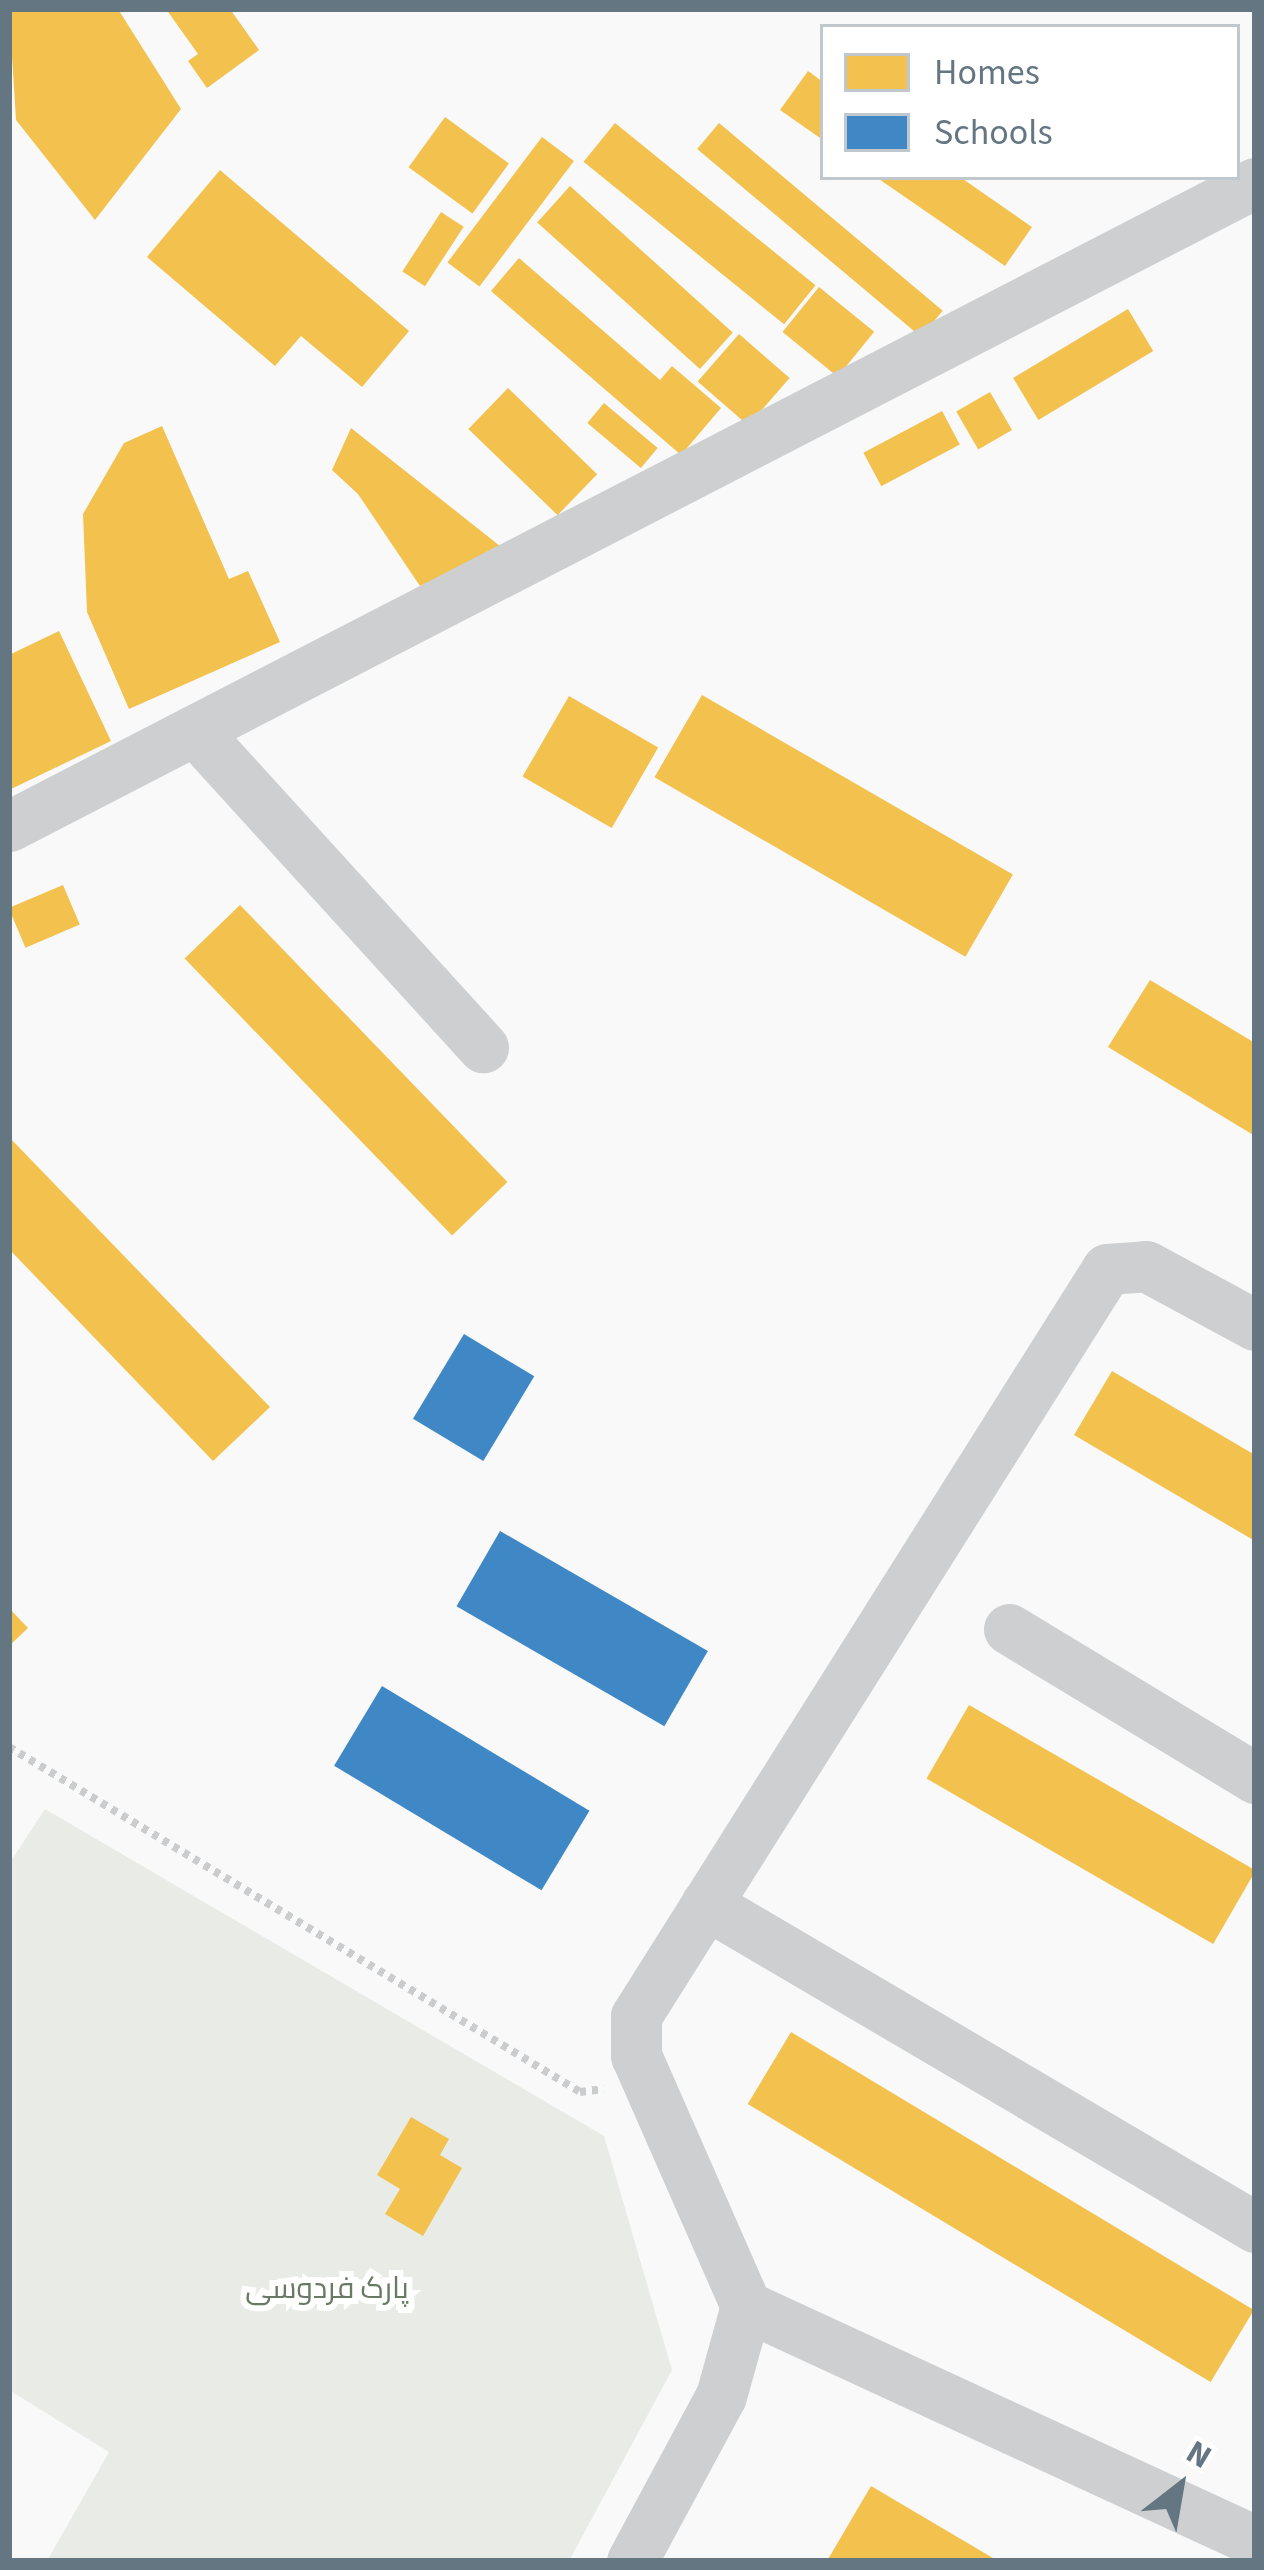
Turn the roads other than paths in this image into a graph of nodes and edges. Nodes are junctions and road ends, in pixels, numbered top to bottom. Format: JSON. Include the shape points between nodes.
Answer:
{"nodes":[{"id":1,"x":1255,"y":183,"type":"edge"},
{"id":2,"x":197,"y":733,"type":"junction"},
{"id":3,"x":9,"y":826,"type":"edge"},
{"id":4,"x":483,"y":1047,"type":"dead end"},
{"id":5,"x":1255,"y":1325,"type":"edge"},
{"id":6,"x":1009,"y":1629,"type":"dead end"},
{"id":7,"x":1255,"y":1778,"type":"edge"},
{"id":8,"x":706,"y":1904,"type":"junction"},
{"id":9,"x":1255,"y":2227,"type":"edge"},
{"id":10,"x":746,"y":2306,"type":"junction"},
{"id":11,"x":1255,"y":2541,"type":"edge"},
{"id":12,"x":632,"y":2561,"type":"edge"}],
"edges":[{"from":1,"to":2,"type":"street"},
{"from":2,"to":3,"type":"street"},
{"from":2,"to":4,"type":"street"},
{"from":5,"to":8,"type":"street","via":[[1147,1266],[1107,1269]]},
{"from":6,"to":7,"type":"street"},
{"from":8,"to":9,"type":"street"},
{"from":8,"to":10,"type":"street","via":[[636,2016],[636,2056]]},
{"from":10,"to":11,"type":"street"},
{"from":10,"to":12,"type":"street","via":[[721,2396]]}]}
